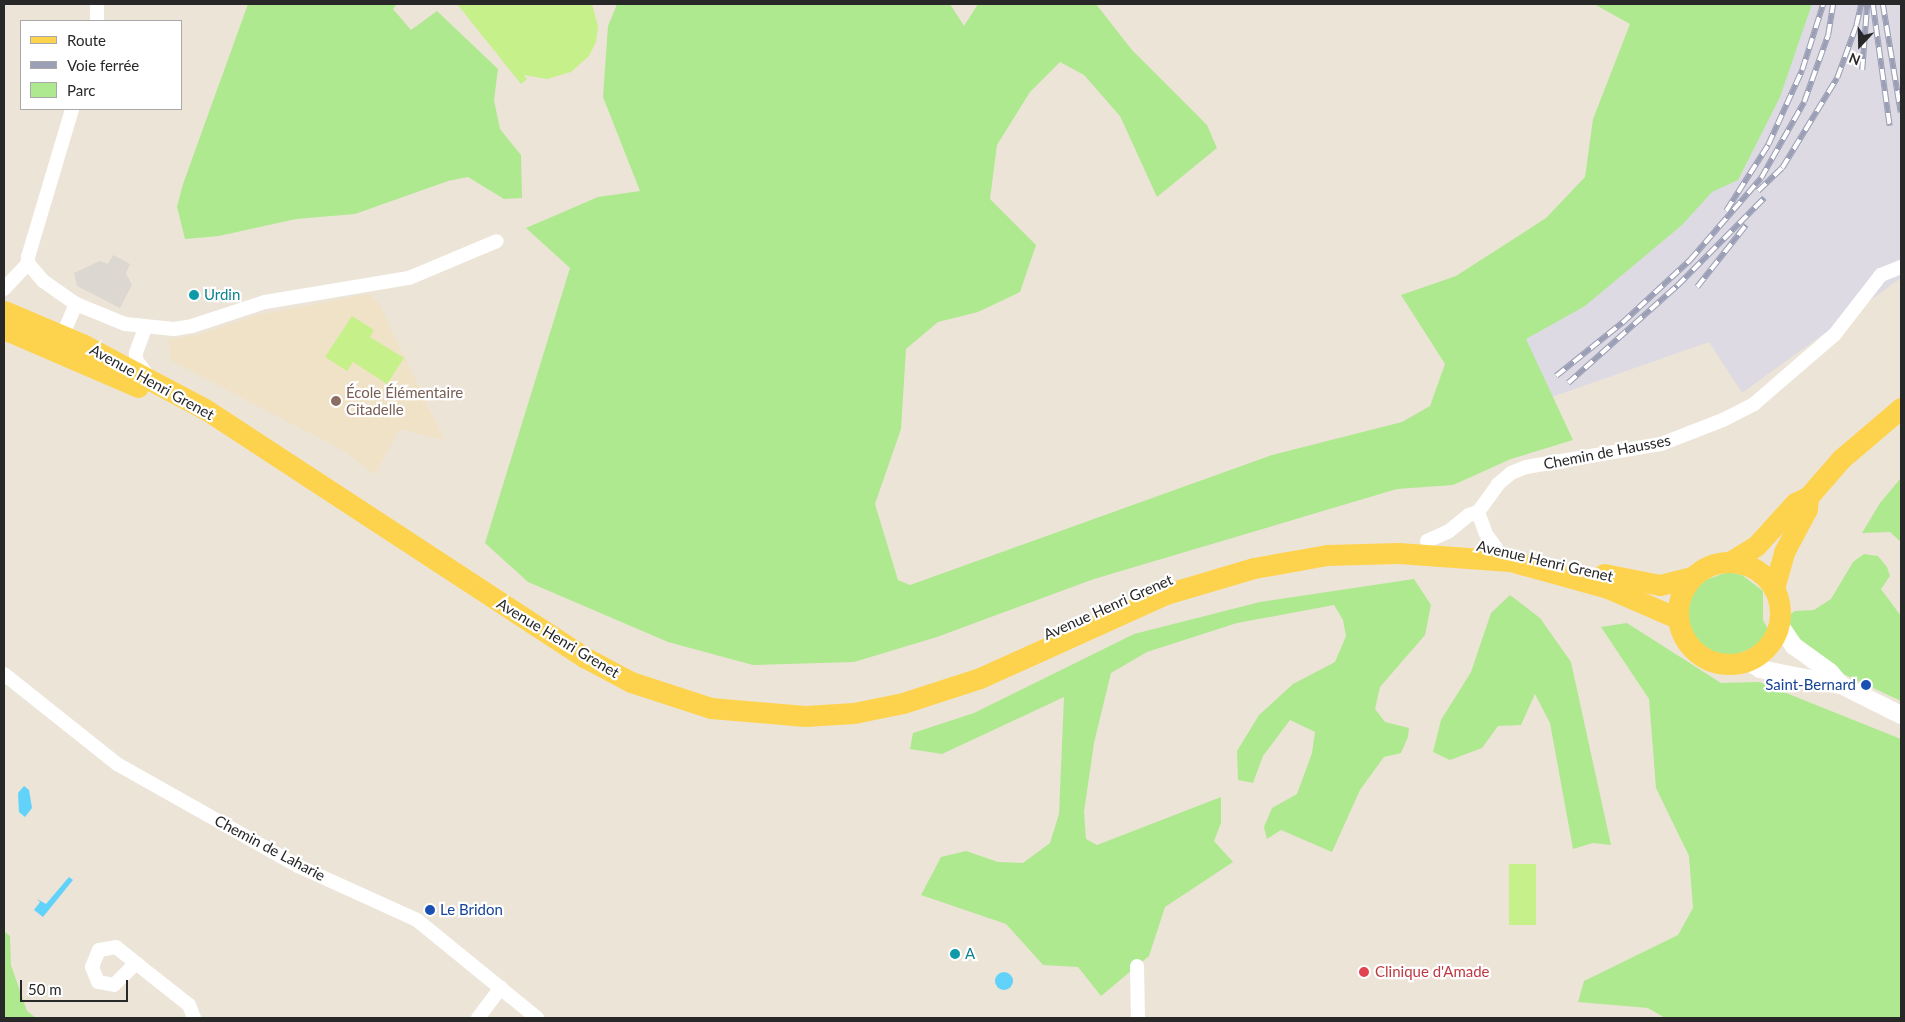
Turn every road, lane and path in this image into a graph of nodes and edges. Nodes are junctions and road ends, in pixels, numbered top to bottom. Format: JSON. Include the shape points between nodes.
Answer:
{"nodes":[{"id":1,"x":97,"y":4,"type":"edge"},
{"id":2,"x":97,"y":20,"type":"edge"},
{"id":3,"x":72,"y":110,"type":"edge"},
{"id":4,"x":497,"y":241,"type":"dead end"},
{"id":5,"x":28,"y":263,"type":"junction"},
{"id":6,"x":1901,"y":267,"type":"edge"},
{"id":7,"x":4,"y":289,"type":"edge"},
{"id":8,"x":76,"y":304,"type":"junction"},
{"id":9,"x":4,"y":312,"type":"edge"},
{"id":10,"x":4,"y":328,"type":"edge"},
{"id":11,"x":144,"y":328,"type":"junction"},
{"id":12,"x":59,"y":343,"type":"junction"},
{"id":13,"x":149,"y":377,"type":"junction"},
{"id":14,"x":1901,"y":408,"type":"edge"},
{"id":15,"x":239,"y":433,"type":"junction"},
{"id":16,"x":1808,"y":497,"type":"junction"},
{"id":17,"x":1478,"y":512,"type":"junction"},
{"id":18,"x":1427,"y":541,"type":"junction"},
{"id":19,"x":1496,"y":548,"type":"junction"},
{"id":20,"x":1730,"y":562,"type":"junction"},
{"id":21,"x":1692,"y":577,"type":"junction"},
{"id":22,"x":1774,"y":588,"type":"junction"},
{"id":23,"x":1677,"y":618,"type":"junction"},
{"id":24,"x":1779,"y":624,"type":"junction"},
{"id":25,"x":1748,"y":661,"type":"junction"},
{"id":26,"x":4,"y":674,"type":"edge"},
{"id":27,"x":1841,"y":685,"type":"junction"},
{"id":28,"x":948,"y":688,"type":"junction"},
{"id":29,"x":1901,"y":715,"type":"edge"},
{"id":30,"x":136,"y":963,"type":"dead end"},
{"id":31,"x":1137,"y":966,"type":"dead end"},
{"id":32,"x":501,"y":988,"type":"junction"},
{"id":33,"x":194,"y":1018,"type":"edge"},
{"id":34,"x":478,"y":1018,"type":"edge"},
{"id":35,"x":537,"y":1018,"type":"edge"},
{"id":36,"x":1138,"y":1018,"type":"edge"}],
"edges":[{"from":1,"to":2,"type":"street"},
{"from":3,"to":5,"type":"street"},
{"from":4,"to":11,"type":"street","via":[[409,278],[265,302],[192,326]]},
{"from":5,"to":7,"type":"street"},
{"from":5,"to":8,"type":"street","via":[[43,281]]},
{"from":6,"to":17,"type":"street","name":"Chemin de Hausses","via":[[1881,275],[1835,334],[1754,404],[1723,420],[1660,444],[1511,472]]},
{"from":8,"to":11,"type":"street","via":[[125,324]]},
{"from":8,"to":12,"type":"street"},
{"from":9,"to":12,"type":"main road","name":"Avenue Henri Grenet"},
{"from":10,"to":12,"type":"main road","name":"Avenue Henri Grenet"},
{"from":11,"to":13,"type":"street","via":[[136,360]]},
{"from":12,"to":13,"type":"main road","name":"Avenue Henri Grenet"},
{"from":12,"to":15,"type":"main road","name":"Avenue Henri Grenet"},
{"from":13,"to":15,"type":"main road","name":"Avenue Henri Grenet"},
{"from":14,"to":16,"type":"main road","via":[[1840,459]]},
{"from":15,"to":28,"type":"main road","name":"Avenue Henri Grenet","via":[[586,658],[631,682],[711,708],[805,716],[854,713],[903,703]]},
{"from":16,"to":20,"type":"main road","via":[[1795,502],[1756,546]]},
{"from":16,"to":22,"type":"main road","via":[[1807,509],[1786,547]]},
{"from":17,"to":18,"type":"street","name":"Chemin de Hausses"},
{"from":17,"to":19,"type":"street","via":[[1486,534]]},
{"from":18,"to":19,"type":"main road","name":"Avenue Henri Grenet"},
{"from":18,"to":28,"type":"main road","name":"Avenue Henri Grenet","via":[[1361,540],[1276,548],[1198,569],[1150,585],[1075,620],[971,672]]},
{"from":19,"to":21,"type":"main road","name":"Avenue Henri Grenet","via":[[1636,582],[1660,585]]},
{"from":20,"to":21,"type":"main road","via":[[1716,563]]},
{"from":20,"to":22,"type":"main road","via":[[1755,570]]},
{"from":21,"to":23,"type":"main road","via":[[1680,596]]},
{"from":22,"to":24,"type":"main road","via":[[1780,606]]},
{"from":23,"to":25,"type":"main road","via":[[1690,647],[1702,657],[1732,665]]},
{"from":23,"to":28,"type":"main road","name":"Avenue Henri Grenet","via":[[1608,588],[1510,561],[1406,553],[1326,555],[1254,568],[1166,594],[980,678]]},
{"from":24,"to":25,"type":"main road","via":[[1768,647]]},
{"from":24,"to":27,"type":"street","via":[[1794,646],[1830,672]]},
{"from":25,"to":27,"type":"street","via":[[1760,669]]},
{"from":26,"to":32,"type":"street","name":"Chemin de Laharie","via":[[117,764],[298,866],[417,920]]},
{"from":27,"to":29,"type":"street"},
{"from":30,"to":33,"type":"street","via":[[189,1005]]},
{"from":31,"to":36,"type":"street"},
{"from":32,"to":34,"type":"street"},
{"from":32,"to":35,"type":"street","name":"Chemin de Laharie"}]}
